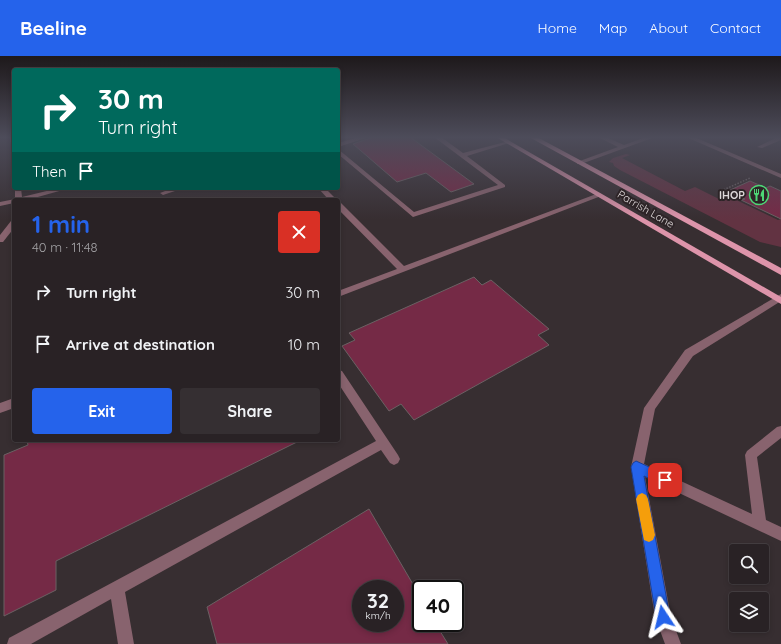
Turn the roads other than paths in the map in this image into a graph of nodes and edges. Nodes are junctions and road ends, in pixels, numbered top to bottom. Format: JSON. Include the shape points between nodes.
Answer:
{"nodes":[{"id":1,"x":354,"y":164,"type":"edge"},
{"id":2,"x":474,"y":164,"type":"edge"},
{"id":3,"x":546,"y":164,"type":"edge"},
{"id":4,"x":582,"y":164,"type":"edge"},
{"id":5,"x":754,"y":164,"type":"edge"},
{"id":6,"x":781,"y":176,"type":"edge"},
{"id":7,"x":60,"y":190,"type":"edge"},
{"id":8,"x":323,"y":190,"type":"edge"},
{"id":9,"x":598,"y":195,"type":"junction"},
{"id":10,"x":27,"y":198,"type":"edge"},
{"id":11,"x":331,"y":198,"type":"edge"},
{"id":12,"x":12,"y":201,"type":"edge"},
{"id":13,"x":0,"y":204,"type":"edge"},
{"id":14,"x":340,"y":207,"type":"edge"},
{"id":15,"x":12,"y":225,"type":"edge"},
{"id":16,"x":0,"y":240,"type":"edge"},
{"id":17,"x":402,"y":269,"type":"junction"},
{"id":18,"x":781,"y":272,"type":"edge"},
{"id":19,"x":340,"y":293,"type":"edge"},
{"id":20,"x":780,"y":299,"type":"edge"},
{"id":21,"x":340,"y":377,"type":"edge"},
{"id":22,"x":12,"y":404,"type":"edge"},
{"id":23,"x":0,"y":408,"type":"edge"},
{"id":24,"x":781,"y":431,"type":"edge"},
{"id":25,"x":383,"y":443,"type":"junction"},
{"id":26,"x":394,"y":459,"type":"dead end"},
{"id":27,"x":636,"y":467,"type":"junction"},
{"id":28,"x":760,"y":524,"type":"junction"},
{"id":29,"x":781,"y":534,"type":"edge"},
{"id":30,"x":117,"y":588,"type":"junction"},
{"id":31,"x":15,"y":644,"type":"edge"},
{"id":32,"x":126,"y":644,"type":"edge"},
{"id":33,"x":673,"y":644,"type":"edge"}],
"edges":[{"from":1,"to":2,"type":"street","via":[[413,215],[503,186]]},
{"from":3,"to":9,"type":"main road","name":"Parrish Lane"},
{"from":4,"to":18,"type":"main road","name":"Parrish Lane"},
{"from":5,"to":6,"type":"street"},
{"from":7,"to":10,"type":"street"},
{"from":8,"to":11,"type":"street"},
{"from":9,"to":17,"type":"street"},
{"from":9,"to":20,"type":"main road","name":"Parrish Lane"},
{"from":12,"to":13,"type":"street"},
{"from":14,"to":17,"type":"street"},
{"from":15,"to":16,"type":"street"},
{"from":17,"to":19,"type":"street"},
{"from":20,"to":27,"type":"street","via":[[690,353],[650,408]]},
{"from":21,"to":25,"type":"street"},
{"from":22,"to":23,"type":"street"},
{"from":24,"to":28,"type":"street","via":[[751,455]]},
{"from":25,"to":26,"type":"street"},
{"from":25,"to":30,"type":"street"},
{"from":27,"to":28,"type":"street"},
{"from":27,"to":33,"type":"street","via":[[663,617]]},
{"from":28,"to":29,"type":"street"},
{"from":30,"to":31,"type":"street"},
{"from":30,"to":32,"type":"street"}]}
